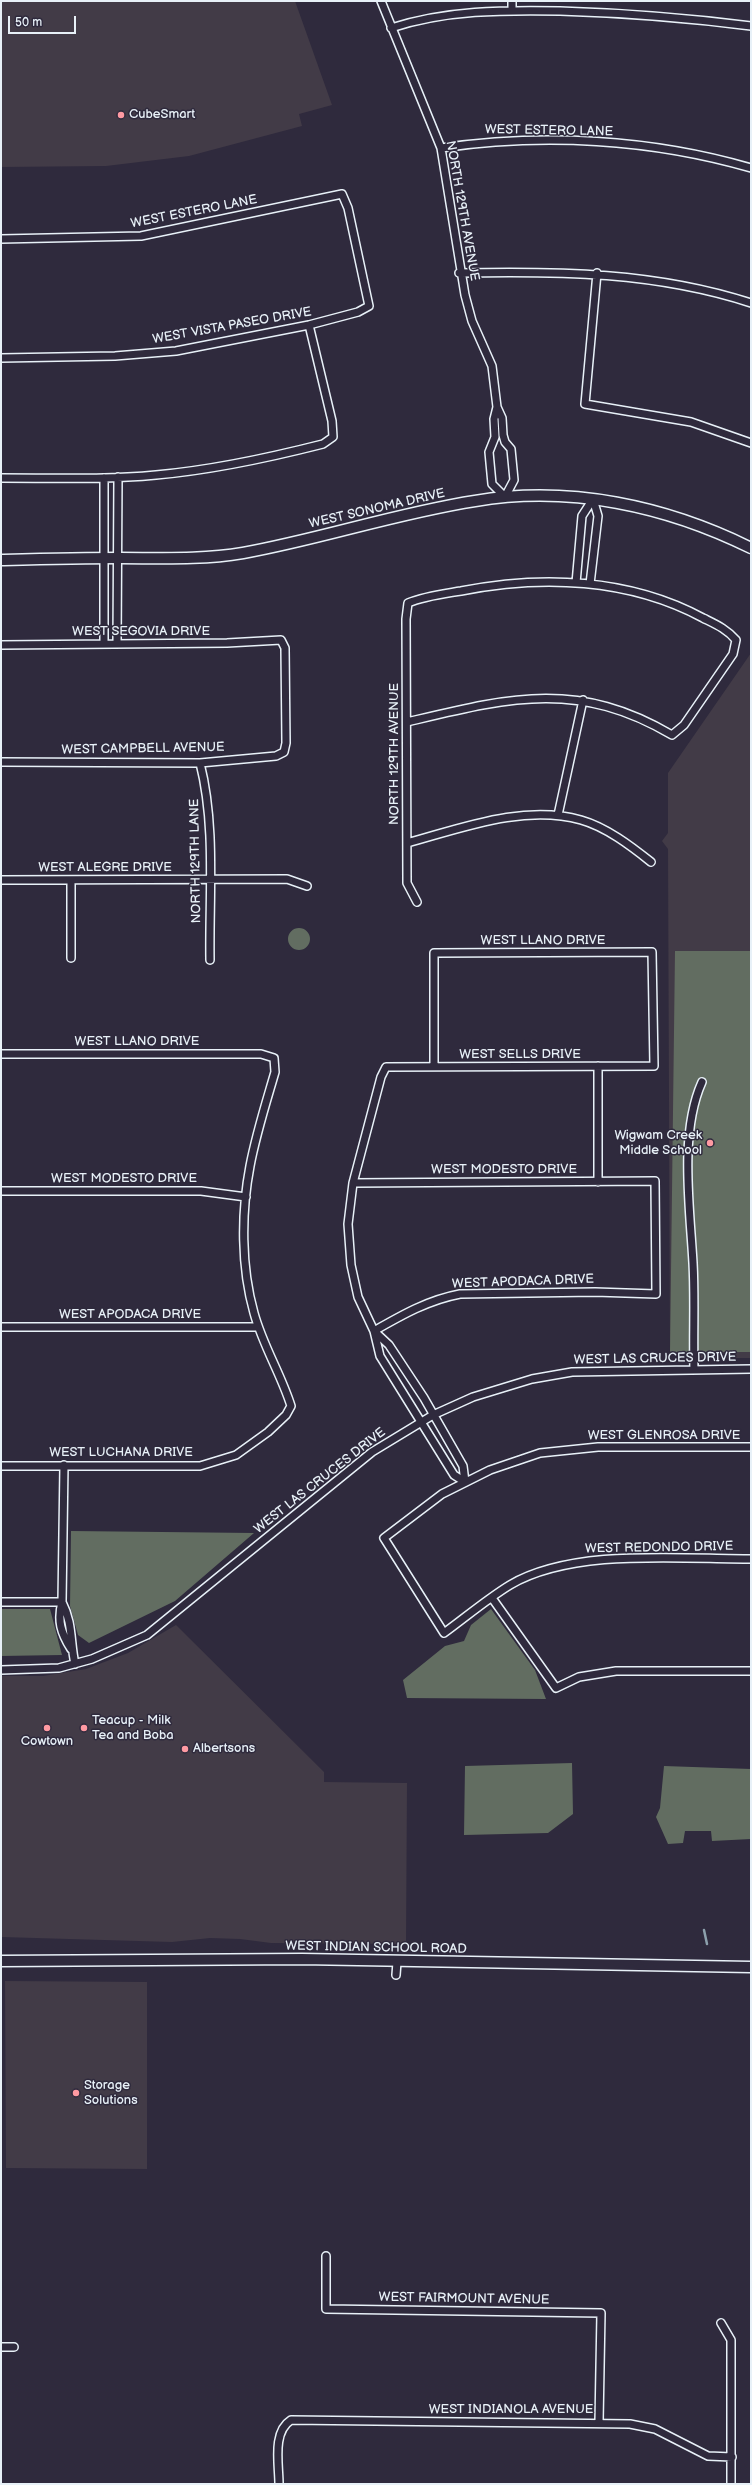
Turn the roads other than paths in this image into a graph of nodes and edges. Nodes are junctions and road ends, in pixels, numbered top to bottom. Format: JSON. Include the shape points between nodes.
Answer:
{"nodes":[{"id":1,"x":381,"y":1,"type":"edge"},
{"id":2,"x":512,"y":1,"type":"edge"},
{"id":3,"x":512,"y":10,"type":"junction"},
{"id":4,"x":751,"y":26,"type":"edge"},
{"id":5,"x":391,"y":28,"type":"junction"},
{"id":6,"x":441,"y":148,"type":"junction"},
{"id":7,"x":751,"y":168,"type":"edge"},
{"id":8,"x":1,"y":239,"type":"edge"},
{"id":9,"x":459,"y":273,"type":"junction"},
{"id":10,"x":597,"y":273,"type":"junction"},
{"id":11,"x":751,"y":303,"type":"edge"},
{"id":12,"x":369,"y":306,"type":"joint"},
{"id":13,"x":309,"y":325,"type":"junction"},
{"id":14,"x":1,"y":358,"type":"edge"},
{"id":15,"x":497,"y":407,"type":"junction"},
{"id":16,"x":751,"y":443,"type":"edge"},
{"id":17,"x":118,"y":477,"type":"junction"},
{"id":18,"x":1,"y":478,"type":"edge"},
{"id":19,"x":104,"y":478,"type":"junction"},
{"id":20,"x":505,"y":498,"type":"junction"},
{"id":21,"x":593,"y":499,"type":"junction"},
{"id":22,"x":751,"y":548,"type":"edge"},
{"id":23,"x":104,"y":558,"type":"junction"},
{"id":24,"x":118,"y":558,"type":"junction"},
{"id":25,"x":1,"y":560,"type":"edge"},
{"id":26,"x":576,"y":583,"type":"junction"},
{"id":27,"x":590,"y":584,"type":"junction"},
{"id":28,"x":104,"y":644,"type":"junction"},
{"id":29,"x":117,"y":644,"type":"junction"},
{"id":30,"x":1,"y":645,"type":"edge"},
{"id":31,"x":583,"y":700,"type":"junction"},
{"id":32,"x":407,"y":722,"type":"junction"},
{"id":33,"x":284,"y":752,"type":"joint"},
{"id":34,"x":1,"y":762,"type":"edge"},
{"id":35,"x":200,"y":763,"type":"junction"},
{"id":36,"x":558,"y":815,"type":"junction"},
{"id":37,"x":407,"y":843,"type":"junction"},
{"id":38,"x":651,"y":862,"type":"dead end"},
{"id":39,"x":1,"y":880,"type":"edge"},
{"id":40,"x":71,"y":880,"type":"junction"},
{"id":41,"x":209,"y":880,"type":"junction"},
{"id":42,"x":307,"y":886,"type":"dead end"},
{"id":43,"x":417,"y":902,"type":"dead end"},
{"id":44,"x":71,"y":958,"type":"dead end"},
{"id":45,"x":210,"y":960,"type":"dead end"},
{"id":46,"x":1,"y":1054,"type":"edge"},
{"id":47,"x":598,"y":1066,"type":"junction"},
{"id":48,"x":654,"y":1066,"type":"joint"},
{"id":49,"x":434,"y":1067,"type":"junction"},
{"id":50,"x":702,"y":1082,"type":"dead end"},
{"id":51,"x":598,"y":1182,"type":"junction"},
{"id":52,"x":353,"y":1183,"type":"junction"},
{"id":53,"x":1,"y":1191,"type":"edge"},
{"id":54,"x":246,"y":1197,"type":"junction"},
{"id":55,"x":656,"y":1294,"type":"joint"},
{"id":56,"x":1,"y":1327,"type":"edge"},
{"id":57,"x":258,"y":1327,"type":"junction"},
{"id":58,"x":374,"y":1331,"type":"junction"},
{"id":59,"x":751,"y":1369,"type":"edge"},
{"id":60,"x":694,"y":1370,"type":"junction"},
{"id":61,"x":433,"y":1415,"type":"junction"},
{"id":62,"x":422,"y":1421,"type":"junction"},
{"id":63,"x":751,"y":1447,"type":"edge"},
{"id":64,"x":64,"y":1465,"type":"junction"},
{"id":65,"x":1,"y":1466,"type":"edge"},
{"id":66,"x":465,"y":1482,"type":"junction"},
{"id":67,"x":751,"y":1559,"type":"edge"},
{"id":68,"x":492,"y":1598,"type":"junction"},
{"id":69,"x":1,"y":1602,"type":"edge"},
{"id":70,"x":62,"y":1602,"type":"junction"},
{"id":71,"x":70,"y":1621,"type":"junction"},
{"id":72,"x":60,"y":1623,"type":"junction"},
{"id":73,"x":444,"y":1633,"type":"joint"},
{"id":74,"x":71,"y":1649,"type":"junction"},
{"id":75,"x":75,"y":1664,"type":"junction"},
{"id":76,"x":1,"y":1670,"type":"edge"},
{"id":77,"x":751,"y":1671,"type":"edge"},
{"id":78,"x":1,"y":1961,"type":"edge"},
{"id":79,"x":397,"y":1962,"type":"junction"},
{"id":80,"x":751,"y":1967,"type":"edge"},
{"id":81,"x":396,"y":1975,"type":"dead end"},
{"id":82,"x":326,"y":2256,"type":"dead end"},
{"id":83,"x":721,"y":2323,"type":"dead end"},
{"id":84,"x":1,"y":2347,"type":"edge"},
{"id":85,"x":14,"y":2347,"type":"dead end"},
{"id":86,"x":598,"y":2422,"type":"junction"},
{"id":87,"x":732,"y":2458,"type":"junction"},
{"id":88,"x":279,"y":2484,"type":"edge"},
{"id":89,"x":731,"y":2484,"type":"edge"}],
"edges":[{"from":1,"to":5,"type":"street","name":"NORTH 129TH AVENUE"},
{"from":2,"to":3,"type":"street"},
{"from":3,"to":4,"type":"street","via":[[599,12],[699,19]]},
{"from":3,"to":5,"type":"street","via":[[440,15]]},
{"from":5,"to":6,"type":"street","name":"NORTH 129TH AVENUE"},
{"from":6,"to":7,"type":"street","name":"WEST ESTERO LANE","via":[[483,142],[586,141],[639,146]]},
{"from":6,"to":9,"type":"street","name":"NORTH 129TH AVENUE"},
{"from":8,"to":12,"type":"street","name":"WEST ESTERO LANE","via":[[141,236],[342,194],[348,208]]},
{"from":9,"to":10,"type":"street"},
{"from":9,"to":15,"type":"street","name":"NORTH 129TH AVENUE","via":[[472,321],[492,366]]},
{"from":10,"to":11,"type":"street","via":[[654,279]]},
{"from":10,"to":16,"type":"street","via":[[585,404],[691,422]]},
{"from":12,"to":13,"type":"street","name":"WEST VISTA PASEO DRIVE","via":[[358,312]]},
{"from":13,"to":14,"type":"street","name":"WEST VISTA PASEO DRIVE","via":[[176,351],[115,356]]},
{"from":13,"to":17,"type":"street","via":[[332,421],[333,437],[323,444],[212,469]]},
{"from":15,"to":20,"type":"street","name":"NORTH 129TH AVENUE","via":[[502,418],[505,442],[512,449],[514,480]]},
{"from":15,"to":20,"type":"street","name":"NORTH 129TH AVENUE","via":[[494,419],[495,437],[489,452],[492,484]]},
{"from":17,"to":19,"type":"street"},
{"from":17,"to":24,"type":"street"},
{"from":18,"to":19,"type":"street"},
{"from":19,"to":23,"type":"street"},
{"from":20,"to":21,"type":"street","name":"WEST SONOMA DRIVE","via":[[537,496]]},
{"from":20,"to":24,"type":"street","name":"WEST SONOMA DRIVE","via":[[447,506],[241,553],[185,558]]},
{"from":21,"to":22,"type":"street","name":"WEST SONOMA DRIVE","via":[[669,514],[722,533]]},
{"from":21,"to":26,"type":"street","via":[[582,516]]},
{"from":21,"to":27,"type":"street","via":[[598,516]]},
{"from":23,"to":24,"type":"street","name":"WEST SONOMA DRIVE"},
{"from":23,"to":25,"type":"street","name":"WEST SONOMA DRIVE"},
{"from":23,"to":28,"type":"street"},
{"from":24,"to":29,"type":"street"},
{"from":26,"to":27,"type":"street"},
{"from":26,"to":32,"type":"street","name":"NORTH 129TH AVENUE","via":[[501,583],[420,598],[408,604]]},
{"from":27,"to":31,"type":"street","via":[[621,589],[687,609],[729,632],[736,640],[733,654],[684,725],[672,735],[629,713]]},
{"from":28,"to":29,"type":"street","name":"WEST SEGOVIA DRIVE"},
{"from":28,"to":30,"type":"street","name":"WEST SEGOVIA DRIVE"},
{"from":29,"to":33,"type":"street","name":"WEST SEGOVIA DRIVE","via":[[281,640],[285,648]]},
{"from":31,"to":32,"type":"street","via":[[554,697],[507,699]]},
{"from":31,"to":36,"type":"street"},
{"from":32,"to":37,"type":"street","name":"NORTH 129TH AVENUE"},
{"from":33,"to":35,"type":"street","name":"WEST CAMPBELL AVENUE","via":[[276,756]]},
{"from":34,"to":35,"type":"street","name":"WEST CAMPBELL AVENUE"},
{"from":35,"to":41,"type":"street","name":"NORTH 129TH LANE","via":[[209,817]]},
{"from":36,"to":37,"type":"street","via":[[509,817]]},
{"from":36,"to":38,"type":"street","via":[[582,820],[600,828],[634,848]]},
{"from":37,"to":43,"type":"street","name":"NORTH 129TH AVENUE","via":[[407,883]]},
{"from":39,"to":40,"type":"street","name":"WEST ALEGRE DRIVE"},
{"from":40,"to":41,"type":"street","name":"WEST ALEGRE DRIVE"},
{"from":40,"to":44,"type":"street"},
{"from":41,"to":42,"type":"street","name":"WEST ALEGRE DRIVE","via":[[287,879]]},
{"from":41,"to":45,"type":"street","name":"NORTH 129TH LANE"},
{"from":46,"to":54,"type":"street","name":"WEST LLANO DRIVE","via":[[260,1054],[274,1058],[275,1072],[250,1166]]},
{"from":47,"to":48,"type":"street","name":"WEST SELLS DRIVE"},
{"from":47,"to":49,"type":"street","name":"WEST SELLS DRIVE"},
{"from":47,"to":51,"type":"street"},
{"from":48,"to":49,"type":"street","name":"WEST LLANO DRIVE","via":[[652,952],[434,953]]},
{"from":49,"to":52,"type":"street","name":"WEST SELLS DRIVE","via":[[386,1067],[381,1076]]},
{"from":50,"to":60,"type":"street","via":[[696,1096],[690,1126]]},
{"from":51,"to":52,"type":"street","name":"WEST MODESTO DRIVE"},
{"from":51,"to":55,"type":"street","name":"WEST MODESTO DRIVE","via":[[656,1181]]},
{"from":52,"to":58,"type":"street","via":[[348,1224],[351,1264],[358,1297]]},
{"from":53,"to":54,"type":"street","name":"WEST MODESTO DRIVE","via":[[201,1191]]},
{"from":54,"to":57,"type":"street","via":[[244,1245],[248,1283]]},
{"from":55,"to":58,"type":"street","name":"WEST APODACA DRIVE","via":[[460,1294],[445,1296],[417,1307]]},
{"from":56,"to":57,"type":"street","name":"WEST APODACA DRIVE"},
{"from":57,"to":64,"type":"street","name":"WEST LUCHANA DRIVE","via":[[265,1349],[291,1406],[286,1415],[268,1432],[236,1455],[200,1466]]},
{"from":58,"to":61,"type":"street","via":[[389,1345]]},
{"from":58,"to":62,"type":"street","via":[[380,1356]]},
{"from":59,"to":60,"type":"street","name":"WEST LAS CRUCES DRIVE"},
{"from":60,"to":61,"type":"street","name":"WEST LAS CRUCES DRIVE","via":[[572,1372],[500,1387]]},
{"from":61,"to":62,"type":"street","name":"WEST LAS CRUCES DRIVE"},
{"from":61,"to":66,"type":"street","via":[[463,1466]]},
{"from":62,"to":66,"type":"street","via":[[454,1475]]},
{"from":62,"to":75,"type":"street","name":"WEST LAS CRUCES DRIVE","via":[[394,1436],[358,1463],[147,1635]]},
{"from":63,"to":66,"type":"street","name":"WEST GLENROSA DRIVE","via":[[598,1446],[540,1453],[490,1470]]},
{"from":64,"to":65,"type":"street","name":"WEST LUCHANA DRIVE"},
{"from":64,"to":70,"type":"street"},
{"from":66,"to":73,"type":"street","name":"WEST GLENROSA DRIVE","via":[[442,1494],[384,1538]]},
{"from":67,"to":68,"type":"street","name":"WEST REDONDO DRIVE","via":[[582,1561],[543,1571],[511,1585]]},
{"from":68,"to":73,"type":"street","name":"WEST REDONDO DRIVE"},
{"from":68,"to":77,"type":"street","via":[[556,1688],[579,1677],[616,1671]]},
{"from":69,"to":70,"type":"street"},
{"from":70,"to":71,"type":"street"},
{"from":70,"to":72,"type":"street","via":[[58,1615]]},
{"from":71,"to":72,"type":"street"},
{"from":71,"to":74,"type":"street"},
{"from":72,"to":74,"type":"street","via":[[64,1638]]},
{"from":74,"to":75,"type":"street"},
{"from":75,"to":76,"type":"street","name":"WEST LAS CRUCES DRIVE","via":[[35,1670]]},
{"from":78,"to":79,"type":"street","name":"WEST INDIAN SCHOOL ROAD","via":[[302,1959]]},
{"from":79,"to":80,"type":"street","name":"WEST INDIAN SCHOOL ROAD"},
{"from":79,"to":81,"type":"street"},
{"from":82,"to":86,"type":"street","name":"WEST FAIRMOUNT AVENUE","via":[[326,2309],[600,2313]]},
{"from":83,"to":87,"type":"street","via":[[731,2340]]},
{"from":84,"to":85,"type":"street"},
{"from":86,"to":87,"type":"street","name":"WEST INDIANOLA AVENUE","via":[[655,2428],[708,2456]]},
{"from":86,"to":88,"type":"street","name":"WEST INDIANOLA AVENUE","via":[[291,2420],[279,2434]]},
{"from":87,"to":89,"type":"street"}]}
